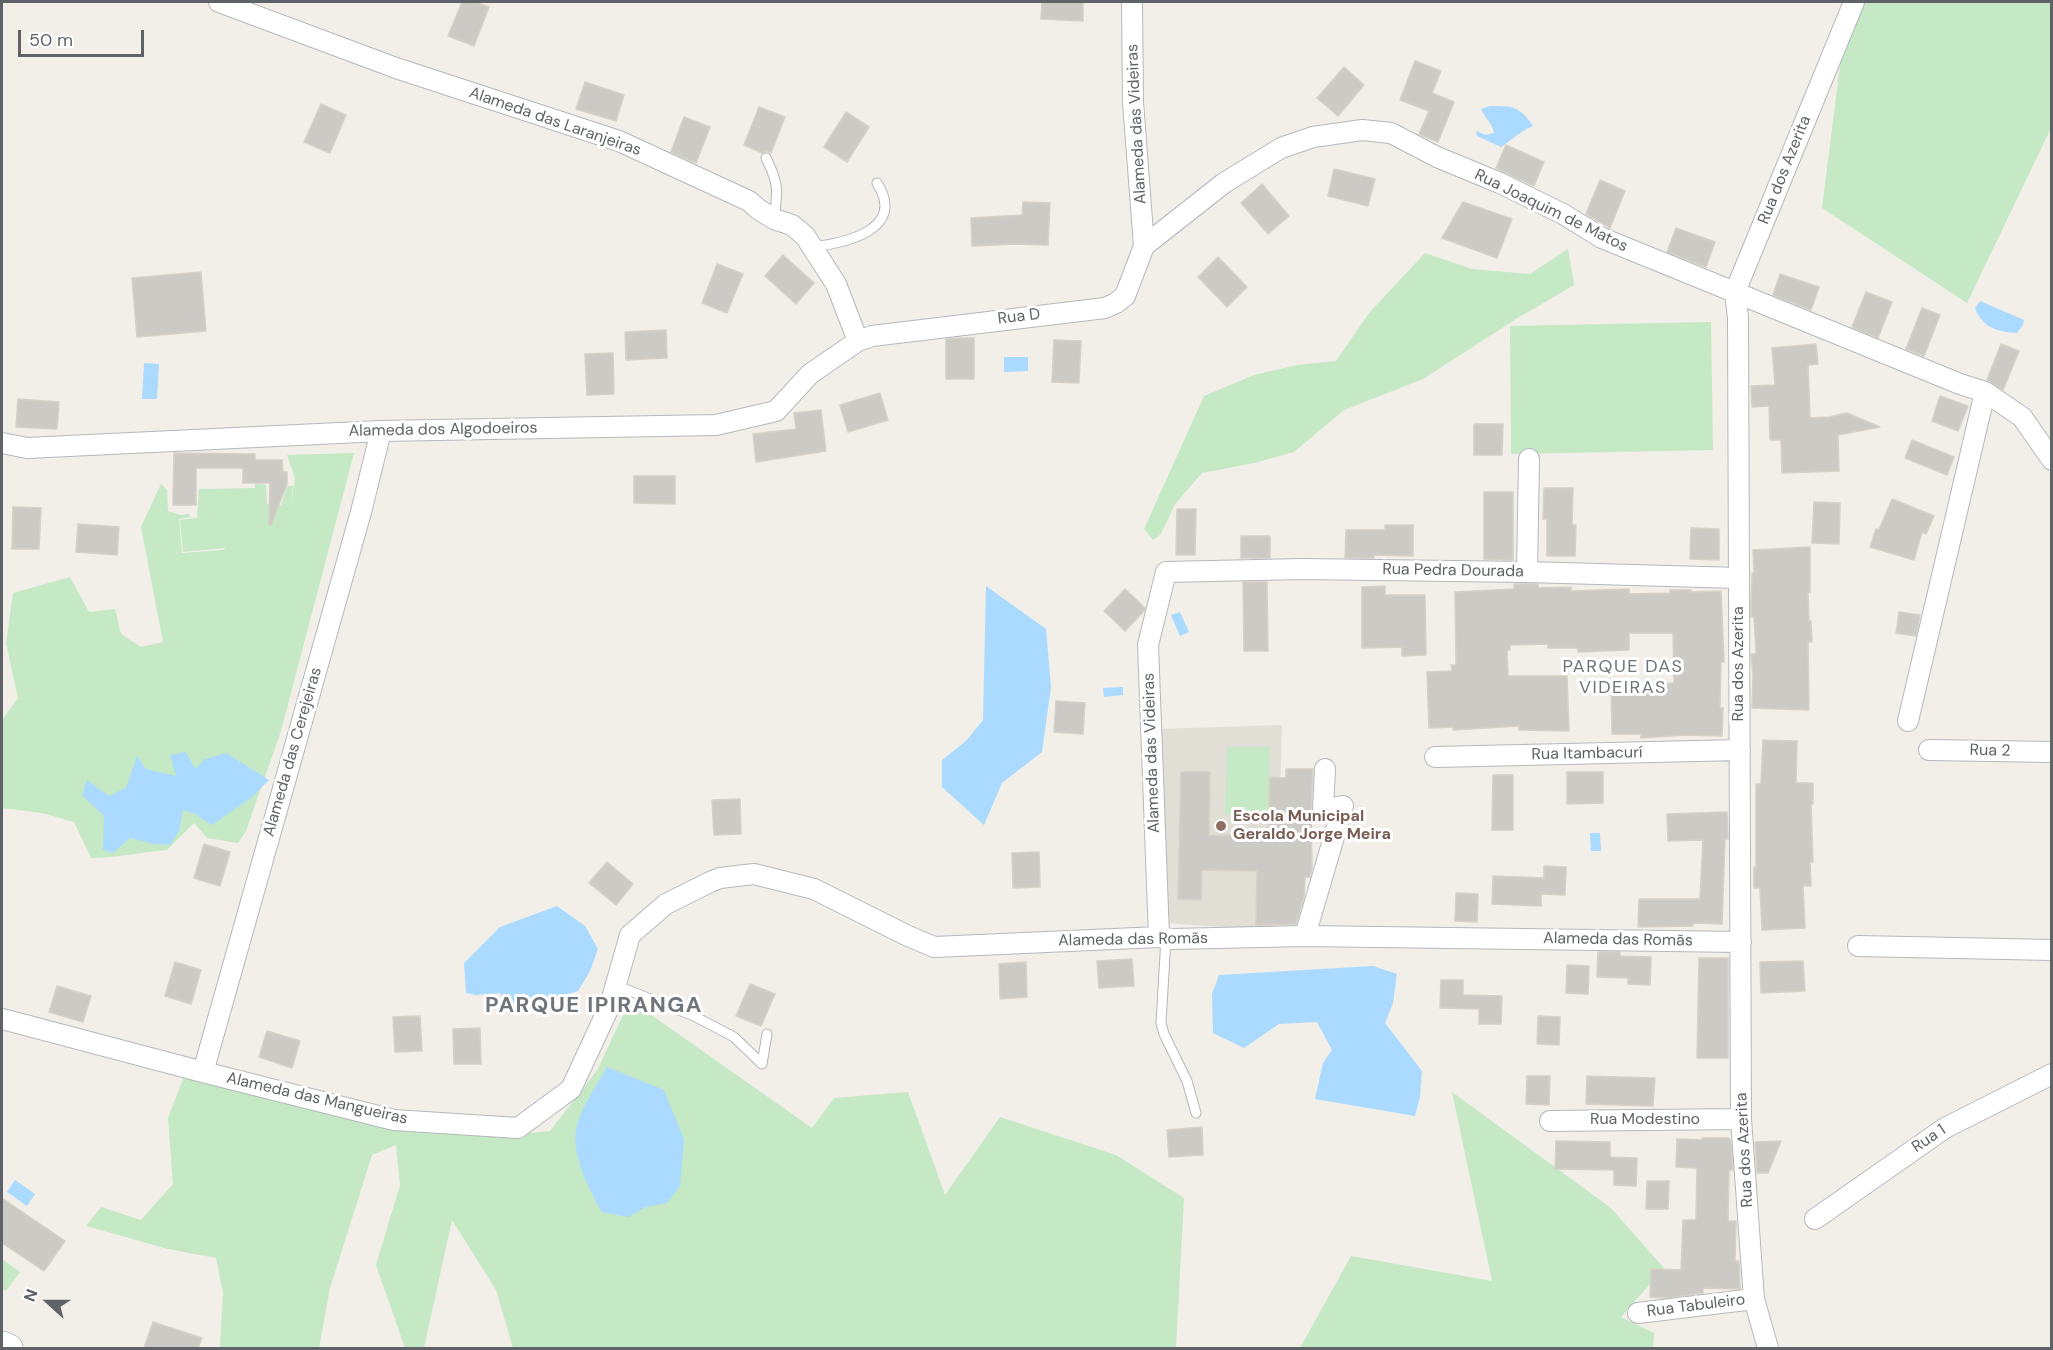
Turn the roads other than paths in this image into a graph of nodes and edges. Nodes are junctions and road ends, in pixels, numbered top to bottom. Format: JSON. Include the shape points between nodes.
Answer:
{"nodes":[{"id":1,"x":219,"y":2,"type":"edge"},
{"id":2,"x":1132,"y":2,"type":"edge"},
{"id":3,"x":1854,"y":2,"type":"edge"},
{"id":4,"x":766,"y":158,"type":"dead end"},
{"id":5,"x":877,"y":183,"type":"dead end"},
{"id":6,"x":774,"y":219,"type":"junction"},
{"id":7,"x":1144,"y":246,"type":"junction"},
{"id":8,"x":812,"y":247,"type":"junction"},
{"id":9,"x":1735,"y":292,"type":"junction"},
{"id":10,"x":858,"y":341,"type":"junction"},
{"id":11,"x":1985,"y":392,"type":"junction"},
{"id":12,"x":381,"y":431,"type":"junction"},
{"id":13,"x":2,"y":443,"type":"edge"},
{"id":14,"x":1529,"y":459,"type":"dead end"},
{"id":15,"x":2052,"y":460,"type":"edge"},
{"id":16,"x":1166,"y":572,"type":"joint"},
{"id":17,"x":1527,"y":572,"type":"junction"},
{"id":18,"x":1739,"y":578,"type":"junction"},
{"id":19,"x":1908,"y":721,"type":"dead end"},
{"id":20,"x":1740,"y":750,"type":"junction"},
{"id":21,"x":1929,"y":750,"type":"dead end"},
{"id":22,"x":2052,"y":752,"type":"edge"},
{"id":23,"x":1435,"y":758,"type":"dead end"},
{"id":24,"x":1325,"y":769,"type":"dead end"},
{"id":25,"x":1305,"y":936,"type":"junction"},
{"id":26,"x":1163,"y":937,"type":"junction"},
{"id":27,"x":1741,"y":942,"type":"junction"},
{"id":28,"x":1858,"y":946,"type":"dead end"},
{"id":29,"x":2052,"y":950,"type":"edge"},
{"id":30,"x":615,"y":985,"type":"junction"},
{"id":31,"x":610,"y":1005,"type":"joint"},
{"id":32,"x":2,"y":1019,"type":"edge"},
{"id":33,"x":767,"y":1034,"type":"dead end"},
{"id":34,"x":203,"y":1072,"type":"junction"},
{"id":35,"x":2052,"y":1074,"type":"edge"},
{"id":36,"x":1196,"y":1113,"type":"dead end"},
{"id":37,"x":1741,"y":1119,"type":"junction"},
{"id":38,"x":1550,"y":1121,"type":"dead end"},
{"id":39,"x":1815,"y":1219,"type":"dead end"},
{"id":40,"x":1754,"y":1299,"type":"junction"},
{"id":41,"x":1638,"y":1313,"type":"dead end"},
{"id":42,"x":2,"y":1345,"type":"edge"},
{"id":43,"x":9,"y":1348,"type":"edge"},
{"id":44,"x":1768,"y":1348,"type":"edge"}],
"edges":[{"from":1,"to":6,"type":"street","name":"Alameda das Laranjeiras","via":[[396,68],[619,141],[749,201]]},
{"from":2,"to":7,"type":"street","name":"Alameda das Videiras","via":[[1133,102]]},
{"from":3,"to":9,"type":"street","name":"Rua dos Azerita"},
{"from":4,"to":6,"type":"lane","via":[[776,179]]},
{"from":5,"to":8,"type":"lane","via":[[883,194],[884,214],[878,226],[839,244]]},
{"from":6,"to":8,"type":"street","name":"Alameda das Laranjeiras","via":[[792,225]]},
{"from":7,"to":9,"type":"street","name":"Rua Joaquim de Matos","via":[[1224,183],[1281,148],[1313,137],[1362,130],[1391,133],[1500,183],[1602,238]]},
{"from":7,"to":10,"type":"street","name":"Rua D","via":[[1125,296],[1105,308],[912,330]]},
{"from":8,"to":10,"type":"street","name":"Alameda das Laranjeiras","via":[[836,284]]},
{"from":9,"to":11,"type":"street","name":"Rua Joaquim de Matos"},
{"from":9,"to":18,"type":"street","name":"Rua dos Azerita"},
{"from":10,"to":12,"type":"street","name":"Alameda dos Algodoeiros","via":[[810,374],[776,411],[716,425]]},
{"from":11,"to":15,"type":"street","name":"Rua Joaquim de Matos","via":[[2022,417]]},
{"from":11,"to":19,"type":"street"},
{"from":12,"to":13,"type":"street","name":"Alameda dos Algodoeiros","via":[[27,448]]},
{"from":12,"to":34,"type":"street","name":"Alameda das Cerejeiras"},
{"from":14,"to":17,"type":"street"},
{"from":16,"to":17,"type":"street","name":"Rua Pedra Dourada"},
{"from":16,"to":26,"type":"street","name":"Alameda das Videiras","via":[[1148,645]]},
{"from":17,"to":18,"type":"street","name":"Rua Pedra Dourada"},
{"from":18,"to":20,"type":"street","name":"Rua dos Azerita"},
{"from":20,"to":23,"type":"street","name":"Rua Itambacurí"},
{"from":20,"to":27,"type":"street","name":"Rua dos Azerita"},
{"from":21,"to":22,"type":"street","name":"Rua 2"},
{"from":24,"to":25,"type":"street","via":[[1323,810],[1343,806]]},
{"from":25,"to":26,"type":"street","name":"Alameda das Romãs"},
{"from":25,"to":27,"type":"street","name":"Alameda das Romãs"},
{"from":26,"to":30,"type":"street","name":"Alameda das Romãs","via":[[934,947],[814,889],[754,874],[720,878],[666,904],[630,935]]},
{"from":26,"to":36,"type":"lane","via":[[1161,1023],[1187,1081]]},
{"from":27,"to":37,"type":"street","name":"Rua dos Azerita"},
{"from":28,"to":29,"type":"street"},
{"from":30,"to":31,"type":"street","name":"Alameda das Romãs"},
{"from":30,"to":33,"type":"lane","via":[[694,1016],[734,1037],[762,1064]]},
{"from":31,"to":34,"type":"street","name":"Alameda das Mangueiras","via":[[571,1089],[518,1128],[394,1120]]},
{"from":32,"to":34,"type":"street","name":"Alameda das Mangueiras"},
{"from":35,"to":39,"type":"street","name":"Rua 1","via":[[1945,1128]]},
{"from":37,"to":38,"type":"street","name":"Rua Modestino"},
{"from":37,"to":40,"type":"street","name":"Rua dos Azerita"},
{"from":40,"to":41,"type":"street","name":"Rua Tabuleiro"},
{"from":40,"to":44,"type":"street","name":"Rua dos Azerita"},
{"from":42,"to":43,"type":"main road"}]}
